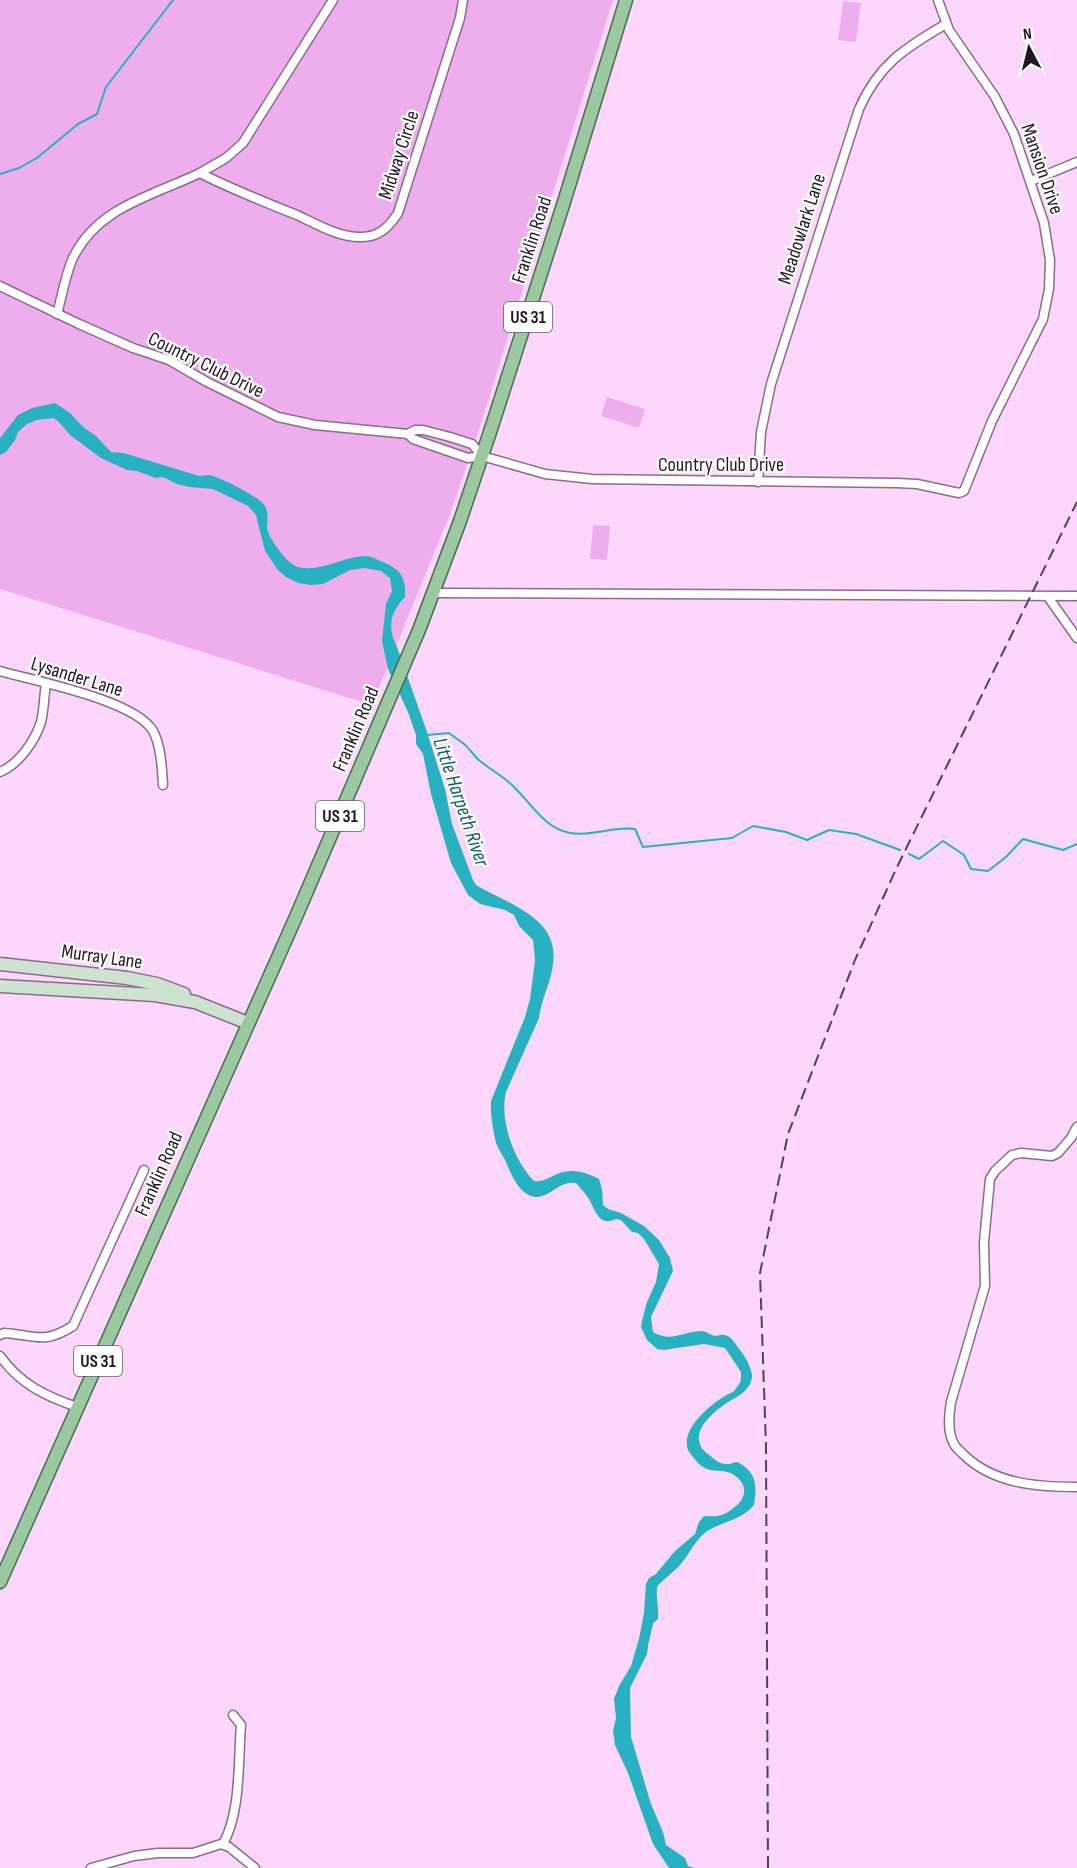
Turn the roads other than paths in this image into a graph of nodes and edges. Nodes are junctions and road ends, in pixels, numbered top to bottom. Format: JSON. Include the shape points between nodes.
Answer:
{"nodes":[{"id":1,"x":333,"y":0,"type":"edge"},
{"id":2,"x":463,"y":0,"type":"edge"},
{"id":3,"x":626,"y":0,"type":"edge"},
{"id":4,"x":938,"y":0,"type":"edge"},
{"id":5,"x":946,"y":24,"type":"junction"},
{"id":6,"x":1077,"y":162,"type":"edge"},
{"id":7,"x":200,"y":173,"type":"junction"},
{"id":8,"x":1031,"y":180,"type":"junction"},
{"id":9,"x":0,"y":286,"type":"edge"},
{"id":10,"x":57,"y":314,"type":"junction"},
{"id":11,"x":408,"y":434,"type":"junction"},
{"id":12,"x":482,"y":456,"type":"junction"},
{"id":13,"x":758,"y":482,"type":"junction"},
{"id":14,"x":962,"y":492,"type":"joint"},
{"id":15,"x":433,"y":593,"type":"junction"},
{"id":16,"x":1048,"y":597,"type":"junction"},
{"id":17,"x":1076,"y":597,"type":"edge"},
{"id":18,"x":1077,"y":638,"type":"edge"},
{"id":19,"x":0,"y":671,"type":"edge"},
{"id":20,"x":46,"y":684,"type":"junction"},
{"id":21,"x":0,"y":772,"type":"edge"},
{"id":22,"x":163,"y":785,"type":"dead end"},
{"id":23,"x":0,"y":964,"type":"edge"},
{"id":24,"x":0,"y":986,"type":"edge"},
{"id":25,"x":195,"y":1002,"type":"junction"},
{"id":26,"x":248,"y":1023,"type":"junction"},
{"id":27,"x":1077,"y":1127,"type":"edge"},
{"id":28,"x":144,"y":1170,"type":"dead end"},
{"id":29,"x":0,"y":1335,"type":"edge"},
{"id":30,"x":0,"y":1356,"type":"edge"},
{"id":31,"x":77,"y":1407,"type":"junction"},
{"id":32,"x":1077,"y":1487,"type":"edge"},
{"id":33,"x":0,"y":1582,"type":"edge"},
{"id":34,"x":232,"y":1715,"type":"dead end"},
{"id":35,"x":223,"y":1845,"type":"junction"},
{"id":36,"x":91,"y":1868,"type":"edge"},
{"id":37,"x":255,"y":1868,"type":"edge"}],
"edges":[{"from":1,"to":7,"type":"street","via":[[243,142]]},
{"from":2,"to":7,"type":"street","name":"Midway Circle","via":[[401,205],[381,232],[363,237],[343,234]]},
{"from":3,"to":12,"type":"main road","name":"Franklin Road","number":"US 31"},
{"from":4,"to":5,"type":"street","name":"Mansion Drive"},
{"from":5,"to":8,"type":"street","name":"Mansion Drive","via":[[1004,111]]},
{"from":5,"to":13,"type":"street","name":"Meadowlark Lane","via":[[894,58],[859,109],[771,384],[762,421]]},
{"from":6,"to":8,"type":"street"},
{"from":7,"to":10,"type":"street","via":[[122,207],[97,224],[72,261]]},
{"from":8,"to":14,"type":"street","name":"Mansion Drive","via":[[1050,260],[1045,310]]},
{"from":9,"to":10,"type":"street","name":"Country Club Drive"},
{"from":10,"to":11,"type":"street","name":"Country Club Drive","via":[[169,360],[278,417],[315,425]]},
{"from":11,"to":12,"type":"street","name":"Country Club Drive","via":[[468,458]]},
{"from":11,"to":12,"type":"street","name":"Country Club Drive","via":[[423,430],[450,437],[472,444]]},
{"from":12,"to":13,"type":"street","name":"Country Club Drive","via":[[545,474],[592,479]]},
{"from":12,"to":15,"type":"main road","name":"Franklin Road","number":"US 31"},
{"from":13,"to":14,"type":"street","name":"Country Club Drive","via":[[904,483]]},
{"from":15,"to":16,"type":"street"},
{"from":15,"to":26,"type":"main road","name":"Franklin Road","number":"US 31"},
{"from":16,"to":17,"type":"street"},
{"from":16,"to":18,"type":"street"},
{"from":19,"to":20,"type":"street","name":"Lysander Lane"},
{"from":20,"to":21,"type":"street","via":[[41,722],[30,745],[8,769]]},
{"from":20,"to":22,"type":"street","name":"Lysander Lane","via":[[110,701],[137,715],[153,731]]},
{"from":23,"to":25,"type":"main road","name":"Murray Lane","via":[[127,978],[183,992]]},
{"from":24,"to":25,"type":"main road","name":"Murray Lane","via":[[155,995]]},
{"from":25,"to":26,"type":"main road","name":"Murray Lane"},
{"from":26,"to":31,"type":"main road","name":"Franklin Road","number":"US 31"},
{"from":27,"to":32,"type":"street","via":[[1058,1153],[1012,1155],[990,1179],[984,1242],[985,1286],[949,1417],[954,1445],[972,1463],[997,1477],[1042,1487]]},
{"from":28,"to":29,"type":"street","via":[[74,1326],[52,1337]]},
{"from":30,"to":31,"type":"street","via":[[9,1370],[27,1384]]},
{"from":31,"to":33,"type":"main road","name":"Franklin Road","number":"US 31"},
{"from":34,"to":35,"type":"street","via":[[241,1725],[235,1811]]},
{"from":35,"to":36,"type":"street","via":[[193,1853],[134,1856]]},
{"from":35,"to":37,"type":"street"}]}
